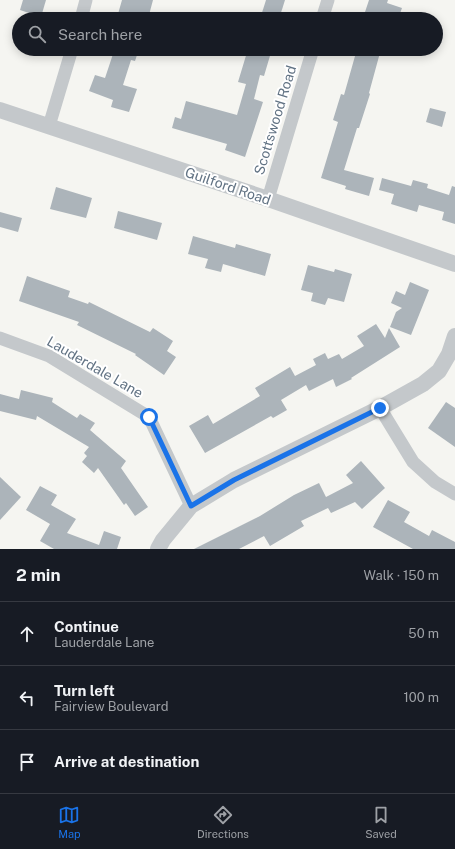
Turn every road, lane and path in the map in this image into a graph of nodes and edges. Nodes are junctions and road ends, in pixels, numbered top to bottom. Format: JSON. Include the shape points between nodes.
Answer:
{"nodes":[{"id":1,"x":86,"y":0,"type":"edge"},
{"id":2,"x":328,"y":0,"type":"edge"},
{"id":3,"x":82,"y":12,"type":"edge"},
{"id":4,"x":324,"y":12,"type":"edge"},
{"id":5,"x":70,"y":56,"type":"edge"},
{"id":6,"x":311,"y":56,"type":"edge"},
{"id":7,"x":0,"y":110,"type":"edge"},
{"id":8,"x":50,"y":126,"type":"junction"},
{"id":9,"x":268,"y":199,"type":"junction"},
{"id":10,"x":455,"y":264,"type":"edge"},
{"id":11,"x":455,"y":336,"type":"edge"},
{"id":12,"x":0,"y":338,"type":"edge"},
{"id":13,"x":380,"y":408,"type":"junction"},
{"id":14,"x":455,"y":494,"type":"edge"},
{"id":15,"x":191,"y":506,"type":"junction"},
{"id":16,"x":158,"y":549,"type":"edge"}],
"edges":[{"from":1,"to":3,"type":"street"},
{"from":2,"to":4,"type":"street"},
{"from":5,"to":8,"type":"street"},
{"from":6,"to":9,"type":"street","name":"Scottswood Road"},
{"from":7,"to":8,"type":"street","name":"Guilford Road"},
{"from":8,"to":9,"type":"street","name":"Guilford Road"},
{"from":9,"to":10,"type":"street","name":"Guilford Road"},
{"from":11,"to":13,"type":"street","via":[[449,354],[439,371],[423,384]]},
{"from":12,"to":15,"type":"street","name":"Lauderdale Lane","via":[[49,356],[149,417]]},
{"from":13,"to":14,"type":"street","via":[[413,462],[435,482]]},
{"from":13,"to":15,"type":"street","via":[[234,480]]},
{"from":15,"to":16,"type":"street"}]}
